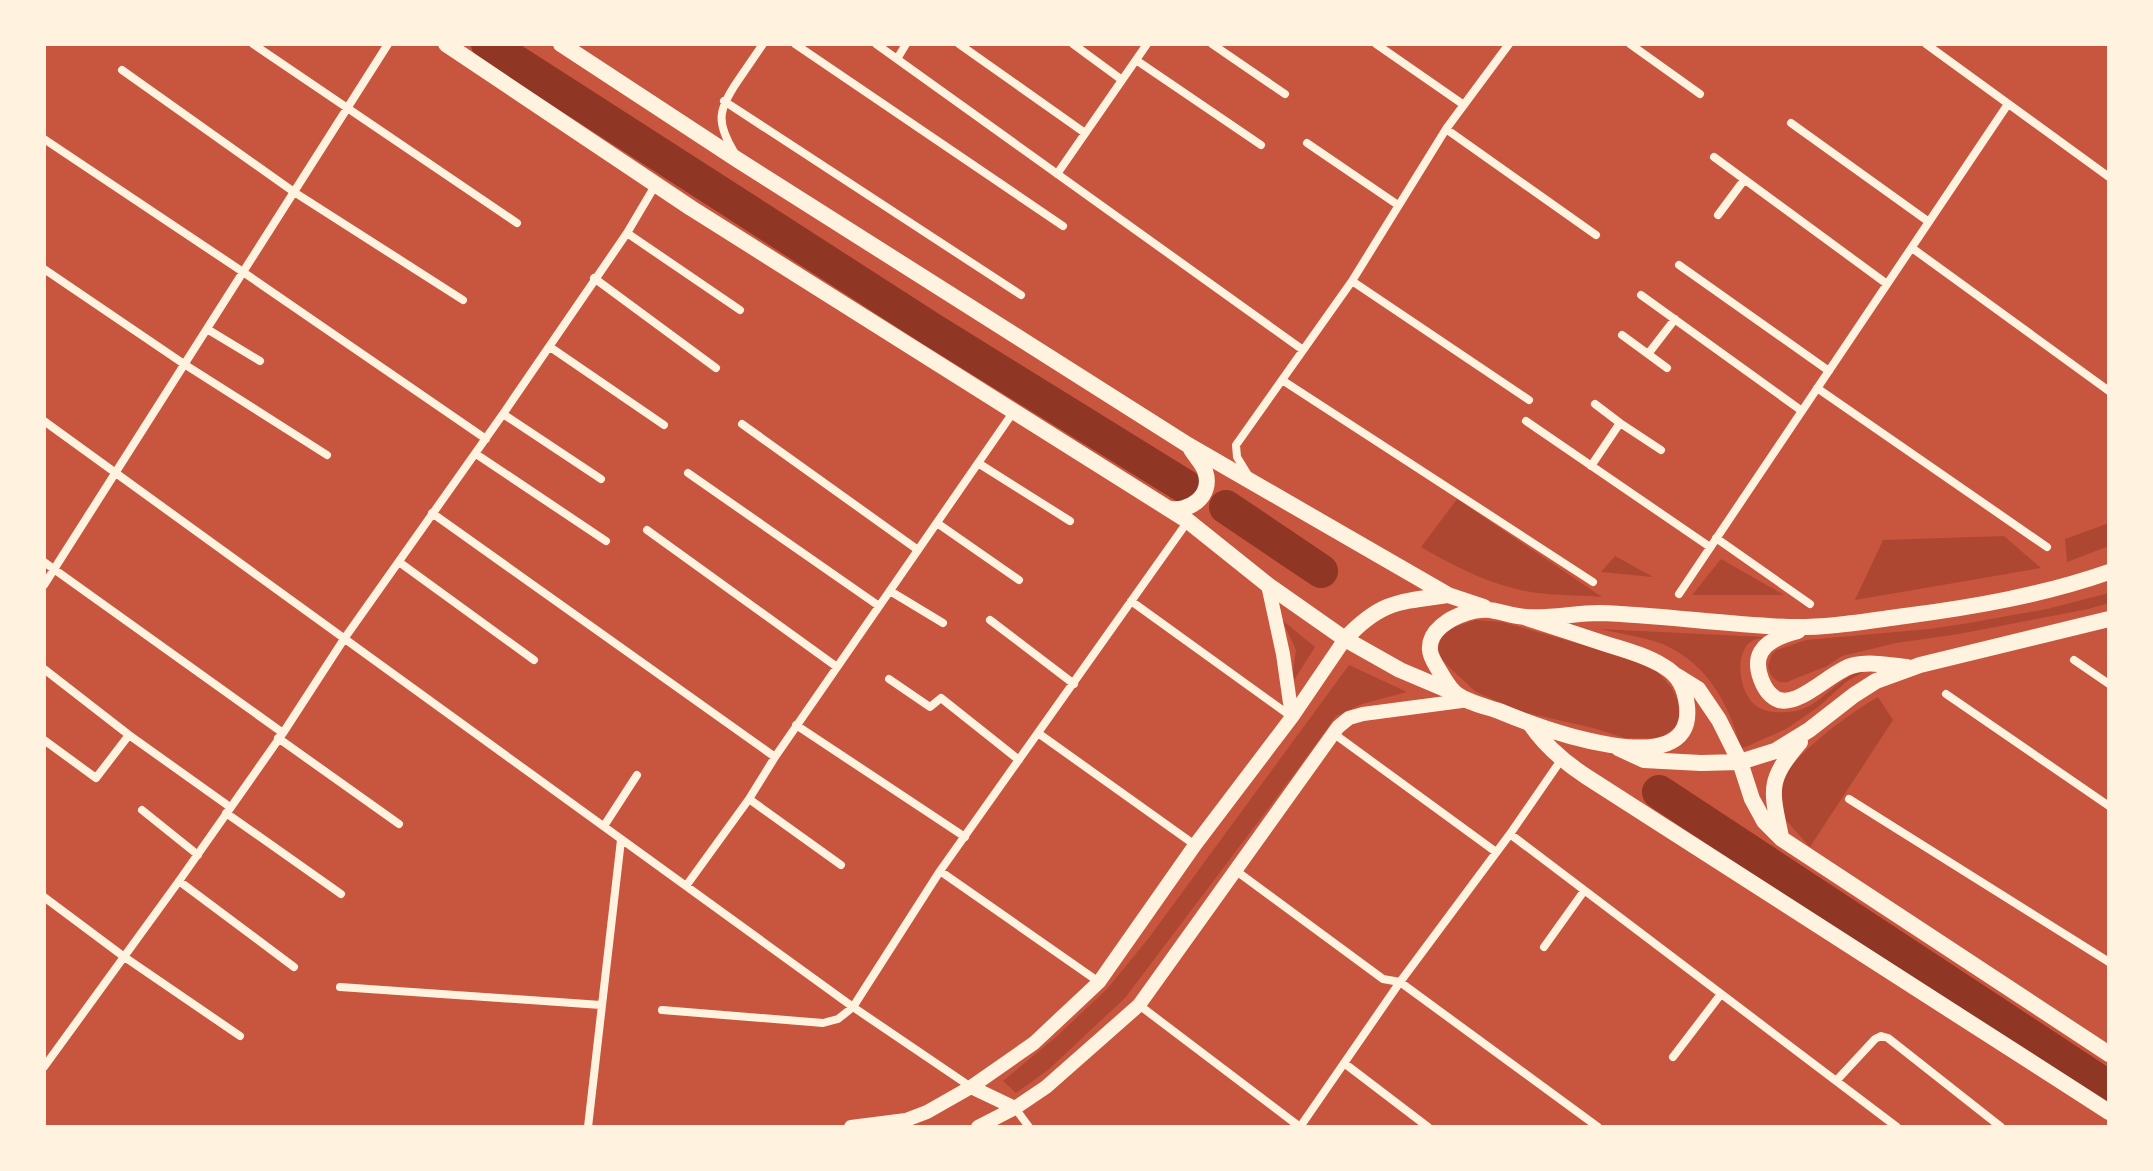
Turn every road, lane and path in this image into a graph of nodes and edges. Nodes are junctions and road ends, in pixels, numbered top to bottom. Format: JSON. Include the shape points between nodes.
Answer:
{"nodes":[{"id":1,"x":253,"y":44,"type":"edge"},
{"id":2,"x":388,"y":44,"type":"edge"},
{"id":3,"x":446,"y":44,"type":"edge"},
{"id":4,"x":561,"y":44,"type":"edge"},
{"id":5,"x":763,"y":44,"type":"edge"},
{"id":6,"x":795,"y":44,"type":"edge"},
{"id":7,"x":876,"y":44,"type":"edge"},
{"id":8,"x":906,"y":44,"type":"edge"},
{"id":9,"x":959,"y":44,"type":"edge"},
{"id":10,"x":1073,"y":44,"type":"edge"},
{"id":11,"x":1147,"y":44,"type":"edge"},
{"id":12,"x":1212,"y":44,"type":"edge"},
{"id":13,"x":1376,"y":44,"type":"edge"},
{"id":14,"x":1509,"y":44,"type":"edge"},
{"id":15,"x":1630,"y":44,"type":"edge"},
{"id":16,"x":1926,"y":44,"type":"edge"},
{"id":17,"x":897,"y":59,"type":"junction"},
{"id":18,"x":1136,"y":60,"type":"junction"},
{"id":19,"x":122,"y":70,"type":"dead end"},
{"id":20,"x":1122,"y":80,"type":"junction"},
{"id":21,"x":1285,"y":94,"type":"dead end"},
{"id":22,"x":1700,"y":94,"type":"dead end"},
{"id":23,"x":724,"y":101,"type":"junction"},
{"id":24,"x":2008,"y":104,"type":"junction"},
{"id":25,"x":1464,"y":105,"type":"junction"},
{"id":26,"x":347,"y":109,"type":"junction"},
{"id":27,"x":1791,"y":123,"type":"dead end"},
{"id":28,"x":1446,"y":129,"type":"junction"},
{"id":29,"x":1085,"y":133,"type":"junction"},
{"id":30,"x":44,"y":139,"type":"edge"},
{"id":31,"x":1307,"y":143,"type":"dead end"},
{"id":32,"x":1261,"y":145,"type":"dead end"},
{"id":33,"x":1714,"y":157,"type":"dead end"},
{"id":34,"x":738,"y":160,"type":"junction"},
{"id":35,"x":1057,"y":174,"type":"junction"},
{"id":36,"x":2109,"y":177,"type":"edge"},
{"id":37,"x":1744,"y":180,"type":"junction"},
{"id":38,"x":656,"y":184,"type":"junction"},
{"id":39,"x":294,"y":192,"type":"junction"},
{"id":40,"x":1398,"y":205,"type":"junction"},
{"id":41,"x":1718,"y":215,"type":"dead end"},
{"id":42,"x":1929,"y":222,"type":"junction"},
{"id":43,"x":517,"y":223,"type":"dead end"},
{"id":44,"x":1063,"y":226,"type":"dead end"},
{"id":45,"x":627,"y":233,"type":"junction"},
{"id":46,"x":1596,"y":235,"type":"dead end"},
{"id":47,"x":1912,"y":248,"type":"junction"},
{"id":48,"x":1679,"y":265,"type":"dead end"},
{"id":49,"x":44,"y":269,"type":"edge"},
{"id":50,"x":243,"y":272,"type":"junction"},
{"id":51,"x":594,"y":278,"type":"junction"},
{"id":52,"x":1352,"y":281,"type":"junction"},
{"id":53,"x":1887,"y":284,"type":"junction"},
{"id":54,"x":1021,"y":295,"type":"dead end"},
{"id":55,"x":1641,"y":295,"type":"dead end"},
{"id":56,"x":463,"y":300,"type":"dead end"},
{"id":57,"x":740,"y":310,"type":"dead end"},
{"id":58,"x":1675,"y":319,"type":"junction"},
{"id":59,"x":207,"y":329,"type":"junction"},
{"id":60,"x":1622,"y":335,"type":"dead end"},
{"id":61,"x":550,"y":347,"type":"junction"},
{"id":62,"x":1303,"y":350,"type":"junction"},
{"id":63,"x":1648,"y":354,"type":"junction"},
{"id":64,"x":260,"y":361,"type":"dead end"},
{"id":65,"x":184,"y":364,"type":"junction"},
{"id":66,"x":716,"y":368,"type":"dead end"},
{"id":67,"x":1667,"y":368,"type":"dead end"},
{"id":68,"x":1829,"y":371,"type":"junction"},
{"id":69,"x":1282,"y":380,"type":"junction"},
{"id":70,"x":1817,"y":388,"type":"junction"},
{"id":71,"x":2109,"y":391,"type":"edge"},
{"id":72,"x":1529,"y":400,"type":"dead end"},
{"id":73,"x":1595,"y":404,"type":"dead end"},
{"id":74,"x":1014,"y":411,"type":"junction"},
{"id":75,"x":1802,"y":411,"type":"junction"},
{"id":76,"x":503,"y":414,"type":"junction"},
{"id":77,"x":44,"y":421,"type":"edge"},
{"id":78,"x":1526,"y":421,"type":"dead end"},
{"id":79,"x":1620,"y":423,"type":"junction"},
{"id":80,"x":742,"y":424,"type":"dead end"},
{"id":81,"x":664,"y":425,"type":"dead end"},
{"id":82,"x":486,"y":439,"type":"junction"},
{"id":83,"x":1188,"y":445,"type":"junction"},
{"id":84,"x":1661,"y":450,"type":"dead end"},
{"id":85,"x":476,"y":454,"type":"junction"},
{"id":86,"x":327,"y":455,"type":"dead end"},
{"id":87,"x":978,"y":463,"type":"junction"},
{"id":88,"x":1591,"y":466,"type":"junction"},
{"id":89,"x":115,"y":473,"type":"junction"},
{"id":90,"x":688,"y":473,"type":"dead end"},
{"id":91,"x":601,"y":479,"type":"dead end"},
{"id":92,"x":1271,"y":492,"type":"junction"},
{"id":93,"x":1161,"y":505,"type":"junction"},
{"id":94,"x":432,"y":513,"type":"junction"},
{"id":95,"x":1070,"y":521,"type":"dead end"},
{"id":96,"x":1188,"y":521,"type":"junction"},
{"id":97,"x":937,"y":523,"type":"junction"},
{"id":98,"x":647,"y":530,"type":"dead end"},
{"id":99,"x":1716,"y":538,"type":"junction"},
{"id":100,"x":606,"y":541,"type":"dead end"},
{"id":101,"x":1710,"y":547,"type":"junction"},
{"id":102,"x":2047,"y":547,"type":"dead end"},
{"id":103,"x":918,"y":550,"type":"junction"},
{"id":104,"x":44,"y":562,"type":"edge"},
{"id":105,"x":399,"y":562,"type":"junction"},
{"id":106,"x":54,"y":570,"type":"junction"},
{"id":107,"x":2109,"y":572,"type":"edge"},
{"id":108,"x":1019,"y":580,"type":"dead end"},
{"id":109,"x":1593,"y":582,"type":"dead end"},
{"id":110,"x":44,"y":585,"type":"edge"},
{"id":111,"x":1268,"y":585,"type":"junction"},
{"id":112,"x":890,"y":591,"type":"junction"},
{"id":113,"x":1679,"y":594,"type":"dead end"},
{"id":114,"x":1448,"y":595,"type":"junction"},
{"id":115,"x":1131,"y":601,"type":"junction"},
{"id":116,"x":1810,"y":604,"type":"dead end"},
{"id":117,"x":879,"y":606,"type":"junction"},
{"id":118,"x":1490,"y":609,"type":"junction"},
{"id":119,"x":1524,"y":617,"type":"junction"},
{"id":120,"x":2109,"y":619,"type":"edge"},
{"id":121,"x":990,"y":620,"type":"dead end"},
{"id":122,"x":943,"y":623,"type":"dead end"},
{"id":123,"x":1843,"y":625,"type":"junction"},
{"id":124,"x":344,"y":639,"type":"junction"},
{"id":125,"x":1345,"y":639,"type":"junction"},
{"id":126,"x":534,"y":660,"type":"dead end"},
{"id":127,"x":2074,"y":660,"type":"dead end"},
{"id":128,"x":837,"y":667,"type":"junction"},
{"id":129,"x":1912,"y":668,"type":"junction"},
{"id":130,"x":44,"y":669,"type":"edge"},
{"id":131,"x":1676,"y":675,"type":"junction"},
{"id":132,"x":889,"y":679,"type":"dead end"},
{"id":133,"x":1074,"y":684,"type":"junction"},
{"id":134,"x":2109,"y":684,"type":"edge"},
{"id":135,"x":1946,"y":694,"type":"dead end"},
{"id":136,"x":1463,"y":697,"type":"junction"},
{"id":137,"x":1292,"y":717,"type":"junction"},
{"id":138,"x":796,"y":725,"type":"junction"},
{"id":139,"x":1531,"y":725,"type":"junction"},
{"id":140,"x":1809,"y":730,"type":"junction"},
{"id":141,"x":1038,"y":733,"type":"junction"},
{"id":142,"x":1333,"y":733,"type":"junction"},
{"id":143,"x":129,"y":735,"type":"junction"},
{"id":144,"x":280,"y":736,"type":"junction"},
{"id":145,"x":44,"y":740,"type":"edge"},
{"id":146,"x":1615,"y":746,"type":"junction"},
{"id":147,"x":775,"y":757,"type":"junction"},
{"id":148,"x":1019,"y":760,"type":"junction"},
{"id":149,"x":1561,"y":760,"type":"junction"},
{"id":150,"x":1740,"y":762,"type":"junction"},
{"id":151,"x":637,"y":775,"type":"dead end"},
{"id":152,"x":749,"y":799,"type":"junction"},
{"id":153,"x":1849,"y":799,"type":"dead end"},
{"id":154,"x":2109,"y":806,"type":"edge"},
{"id":155,"x":142,"y":810,"type":"dead end"},
{"id":156,"x":228,"y":810,"type":"junction"},
{"id":157,"x":399,"y":824,"type":"dead end"},
{"id":158,"x":604,"y":826,"type":"junction"},
{"id":159,"x":1510,"y":834,"type":"junction"},
{"id":160,"x":965,"y":837,"type":"junction"},
{"id":161,"x":1782,"y":839,"type":"junction"},
{"id":162,"x":621,"y":840,"type":"junction"},
{"id":163,"x":1195,"y":845,"type":"junction"},
{"id":164,"x":1496,"y":852,"type":"junction"},
{"id":165,"x":198,"y":855,"type":"junction"},
{"id":166,"x":841,"y":865,"type":"dead end"},
{"id":167,"x":1235,"y":869,"type":"junction"},
{"id":168,"x":940,"y":871,"type":"junction"},
{"id":169,"x":179,"y":881,"type":"junction"},
{"id":170,"x":686,"y":886,"type":"junction"},
{"id":171,"x":1584,"y":891,"type":"junction"},
{"id":172,"x":341,"y":894,"type":"dead end"},
{"id":173,"x":44,"y":897,"type":"edge"},
{"id":174,"x":1544,"y":947,"type":"dead end"},
{"id":175,"x":123,"y":956,"type":"junction"},
{"id":176,"x":2109,"y":962,"type":"edge"},
{"id":177,"x":294,"y":967,"type":"dead end"},
{"id":178,"x":1099,"y":982,"type":"junction"},
{"id":179,"x":1400,"y":982,"type":"junction"},
{"id":180,"x":340,"y":987,"type":"dead end"},
{"id":181,"x":1721,"y":994,"type":"junction"},
{"id":182,"x":601,"y":1005,"type":"junction"},
{"id":183,"x":1139,"y":1005,"type":"junction"},
{"id":184,"x":853,"y":1007,"type":"junction"},
{"id":185,"x":662,"y":1010,"type":"dead end"},
{"id":186,"x":240,"y":1036,"type":"dead end"},
{"id":187,"x":2109,"y":1054,"type":"edge"},
{"id":188,"x":1673,"y":1057,"type":"dead end"},
{"id":189,"x":1344,"y":1063,"type":"junction"},
{"id":190,"x":44,"y":1067,"type":"edge"},
{"id":191,"x":1836,"y":1081,"type":"junction"},
{"id":192,"x":971,"y":1087,"type":"junction"},
{"id":193,"x":1015,"y":1108,"type":"junction"},
{"id":194,"x":2109,"y":1112,"type":"edge"},
{"id":195,"x":588,"y":1127,"type":"edge"},
{"id":196,"x":851,"y":1127,"type":"edge"},
{"id":197,"x":978,"y":1127,"type":"edge"},
{"id":198,"x":1029,"y":1127,"type":"edge"},
{"id":199,"x":1300,"y":1127,"type":"edge"},
{"id":200,"x":1428,"y":1127,"type":"edge"},
{"id":201,"x":1598,"y":1127,"type":"edge"},
{"id":202,"x":1897,"y":1127,"type":"edge"},
{"id":203,"x":2001,"y":1127,"type":"edge"}],
"edges":[{"from":1,"to":26,"type":"street"},
{"from":2,"to":26,"type":"street"},
{"from":3,"to":38,"type":"main road"},
{"from":4,"to":34,"type":"main road"},
{"from":5,"to":23,"type":"street"},
{"from":6,"to":44,"type":"street"},
{"from":7,"to":17,"type":"street"},
{"from":8,"to":17,"type":"street"},
{"from":9,"to":29,"type":"street"},
{"from":10,"to":20,"type":"street"},
{"from":11,"to":18,"type":"street"},
{"from":12,"to":21,"type":"street"},
{"from":13,"to":25,"type":"street"},
{"from":14,"to":25,"type":"street"},
{"from":15,"to":22,"type":"street"},
{"from":16,"to":24,"type":"street"},
{"from":17,"to":35,"type":"street"},
{"from":18,"to":20,"type":"street"},
{"from":18,"to":32,"type":"street"},
{"from":19,"to":39,"type":"street"},
{"from":20,"to":29,"type":"street"},
{"from":23,"to":34,"type":"street","via":[[723,126]]},
{"from":23,"to":54,"type":"street"},
{"from":24,"to":36,"type":"street"},
{"from":24,"to":42,"type":"street"},
{"from":25,"to":28,"type":"street"},
{"from":26,"to":39,"type":"street"},
{"from":26,"to":43,"type":"street"},
{"from":27,"to":42,"type":"street"},
{"from":28,"to":40,"type":"street"},
{"from":28,"to":46,"type":"street"},
{"from":29,"to":35,"type":"street"},
{"from":30,"to":50,"type":"street"},
{"from":31,"to":40,"type":"street"},
{"from":33,"to":37,"type":"street"},
{"from":34,"to":83,"type":"main road"},
{"from":35,"to":62,"type":"street"},
{"from":37,"to":41,"type":"street"},
{"from":37,"to":53,"type":"street"},
{"from":38,"to":45,"type":"street"},
{"from":38,"to":74,"type":"main road"},
{"from":39,"to":50,"type":"street"},
{"from":39,"to":56,"type":"street"},
{"from":40,"to":52,"type":"street"},
{"from":42,"to":47,"type":"street"},
{"from":45,"to":51,"type":"street"},
{"from":45,"to":57,"type":"street"},
{"from":47,"to":53,"type":"street"},
{"from":47,"to":71,"type":"street"},
{"from":48,"to":68,"type":"street"},
{"from":49,"to":65,"type":"street"},
{"from":50,"to":59,"type":"street"},
{"from":50,"to":82,"type":"street"},
{"from":51,"to":61,"type":"street"},
{"from":51,"to":66,"type":"street"},
{"from":52,"to":62,"type":"street"},
{"from":52,"to":72,"type":"street"},
{"from":53,"to":68,"type":"street"},
{"from":55,"to":58,"type":"street"},
{"from":58,"to":63,"type":"street"},
{"from":58,"to":75,"type":"street"},
{"from":59,"to":64,"type":"street"},
{"from":59,"to":65,"type":"street"},
{"from":60,"to":63,"type":"street"},
{"from":61,"to":76,"type":"street"},
{"from":61,"to":81,"type":"street"},
{"from":62,"to":69,"type":"street"},
{"from":63,"to":67,"type":"street"},
{"from":65,"to":86,"type":"street"},
{"from":65,"to":89,"type":"street"},
{"from":68,"to":70,"type":"street"},
{"from":69,"to":92,"type":"street","via":[[1236,445],[1245,474]]},
{"from":69,"to":109,"type":"street"},
{"from":70,"to":75,"type":"street"},
{"from":70,"to":102,"type":"street"},
{"from":73,"to":79,"type":"street"},
{"from":74,"to":87,"type":"street"},
{"from":74,"to":93,"type":"main road"},
{"from":75,"to":99,"type":"street"},
{"from":76,"to":82,"type":"street"},
{"from":76,"to":91,"type":"street"},
{"from":77,"to":89,"type":"street"},
{"from":78,"to":88,"type":"street"},
{"from":79,"to":84,"type":"street"},
{"from":79,"to":88,"type":"street"},
{"from":80,"to":103,"type":"street"},
{"from":82,"to":85,"type":"street"},
{"from":83,"to":92,"type":"main road"},
{"from":83,"to":93,"type":"main road","via":[[1205,471],[1205,490],[1185,509]]},
{"from":85,"to":94,"type":"street"},
{"from":85,"to":100,"type":"street"},
{"from":87,"to":95,"type":"street"},
{"from":87,"to":97,"type":"street"},
{"from":88,"to":101,"type":"street"},
{"from":89,"to":106,"type":"street"},
{"from":89,"to":124,"type":"street"},
{"from":90,"to":117,"type":"street"},
{"from":92,"to":114,"type":"main road"},
{"from":93,"to":96,"type":"main road"},
{"from":94,"to":105,"type":"street"},
{"from":94,"to":147,"type":"street"},
{"from":96,"to":111,"type":"main road"},
{"from":96,"to":115,"type":"street"},
{"from":97,"to":103,"type":"street"},
{"from":97,"to":108,"type":"street"},
{"from":98,"to":128,"type":"street"},
{"from":99,"to":101,"type":"street"},
{"from":99,"to":116,"type":"street"},
{"from":101,"to":113,"type":"street"},
{"from":103,"to":112,"type":"street"},
{"from":104,"to":106,"type":"street"},
{"from":105,"to":124,"type":"street"},
{"from":105,"to":126,"type":"street"},
{"from":106,"to":110,"type":"street"},
{"from":106,"to":144,"type":"street"},
{"from":107,"to":123,"type":"main road","via":[[1972,606]]},
{"from":111,"to":125,"type":"main road"},
{"from":111,"to":137,"type":"main road"},
{"from":112,"to":117,"type":"street"},
{"from":112,"to":122,"type":"street"},
{"from":114,"to":118,"type":"main road"},
{"from":114,"to":125,"type":"main road","via":[[1388,606]]},
{"from":115,"to":133,"type":"street"},
{"from":115,"to":137,"type":"street"},
{"from":117,"to":128,"type":"street"},
{"from":118,"to":119,"type":"main road"},
{"from":118,"to":136,"type":"main road","via":[[1467,612],[1432,638],[1432,657]]},
{"from":119,"to":123,"type":"main road","via":[[1597,613],[1791,627]]},
{"from":119,"to":131,"type":"main road","via":[[1639,654]]},
{"from":120,"to":129,"type":"main road"},
{"from":121,"to":133,"type":"street"},
{"from":123,"to":129,"type":"main road","via":[[1781,636],[1761,651],[1758,665],[1769,692],[1779,700],[1794,700],[1855,665]]},
{"from":124,"to":144,"type":"street"},
{"from":124,"to":158,"type":"street"},
{"from":125,"to":136,"type":"main road"},
{"from":125,"to":137,"type":"main road"},
{"from":127,"to":134,"type":"street"},
{"from":128,"to":138,"type":"street"},
{"from":129,"to":140,"type":"main road","via":[[1876,681]]},
{"from":130,"to":143,"type":"street"},
{"from":131,"to":146,"type":"main road","via":[[1687,702],[1683,733],[1665,744]]},
{"from":131,"to":150,"type":"main road","via":[[1698,689]]},
{"from":132,"to":148,"type":"street","via":[[930,707],[941,698]]},
{"from":133,"to":141,"type":"street"},
{"from":135,"to":154,"type":"street"},
{"from":136,"to":139,"type":"main road"},
{"from":136,"to":142,"type":"main road","via":[[1363,714],[1349,718]]},
{"from":137,"to":163,"type":"main road"},
{"from":138,"to":147,"type":"street"},
{"from":138,"to":160,"type":"street"},
{"from":139,"to":146,"type":"main road"},
{"from":139,"to":149,"type":"main road"},
{"from":140,"to":150,"type":"main road","via":[[1775,751]]},
{"from":140,"to":161,"type":"main road","via":[[1776,775],[1773,798]]},
{"from":141,"to":148,"type":"street"},
{"from":141,"to":163,"type":"street"},
{"from":142,"to":164,"type":"street"},
{"from":142,"to":167,"type":"main road"},
{"from":143,"to":145,"type":"street","via":[[96,778]]},
{"from":143,"to":156,"type":"street"},
{"from":144,"to":156,"type":"street"},
{"from":144,"to":157,"type":"street"},
{"from":146,"to":150,"type":"main road","via":[[1644,760]]},
{"from":147,"to":152,"type":"street"},
{"from":148,"to":160,"type":"street"},
{"from":149,"to":159,"type":"street"},
{"from":149,"to":194,"type":"main road"},
{"from":150,"to":161,"type":"main road","via":[[1764,821]]},
{"from":151,"to":158,"type":"street"},
{"from":152,"to":166,"type":"street"},
{"from":152,"to":170,"type":"street"},
{"from":153,"to":176,"type":"street"},
{"from":155,"to":165,"type":"street"},
{"from":156,"to":165,"type":"street"},
{"from":156,"to":172,"type":"street"},
{"from":158,"to":162,"type":"street"},
{"from":159,"to":164,"type":"street"},
{"from":159,"to":171,"type":"street"},
{"from":160,"to":168,"type":"street"},
{"from":161,"to":187,"type":"main road"},
{"from":162,"to":170,"type":"street"},
{"from":162,"to":182,"type":"street"},
{"from":163,"to":178,"type":"main road"},
{"from":164,"to":179,"type":"street"},
{"from":165,"to":169,"type":"street"},
{"from":167,"to":179,"type":"street","via":[[1383,979]]},
{"from":167,"to":183,"type":"main road"},
{"from":168,"to":178,"type":"street"},
{"from":168,"to":184,"type":"street"},
{"from":169,"to":175,"type":"street"},
{"from":169,"to":177,"type":"street"},
{"from":170,"to":184,"type":"street"},
{"from":171,"to":174,"type":"street"},
{"from":171,"to":181,"type":"street"},
{"from":173,"to":175,"type":"street"},
{"from":175,"to":186,"type":"street"},
{"from":175,"to":190,"type":"street"},
{"from":178,"to":192,"type":"main road","via":[[1034,1043]]},
{"from":179,"to":189,"type":"street"},
{"from":179,"to":201,"type":"street"},
{"from":180,"to":182,"type":"street"},
{"from":181,"to":188,"type":"street"},
{"from":181,"to":191,"type":"street"},
{"from":182,"to":195,"type":"street"},
{"from":183,"to":193,"type":"main road"},
{"from":183,"to":199,"type":"street"},
{"from":184,"to":185,"type":"street","via":[[823,1023]]},
{"from":184,"to":192,"type":"street"},
{"from":189,"to":199,"type":"street"},
{"from":189,"to":200,"type":"street"},
{"from":191,"to":202,"type":"street"},
{"from":191,"to":203,"type":"street","via":[[1881,1036]]},
{"from":192,"to":193,"type":"main road"},
{"from":192,"to":196,"type":"main road","via":[[906,1120]]},
{"from":193,"to":197,"type":"main road"},
{"from":193,"to":198,"type":"street"}]}
